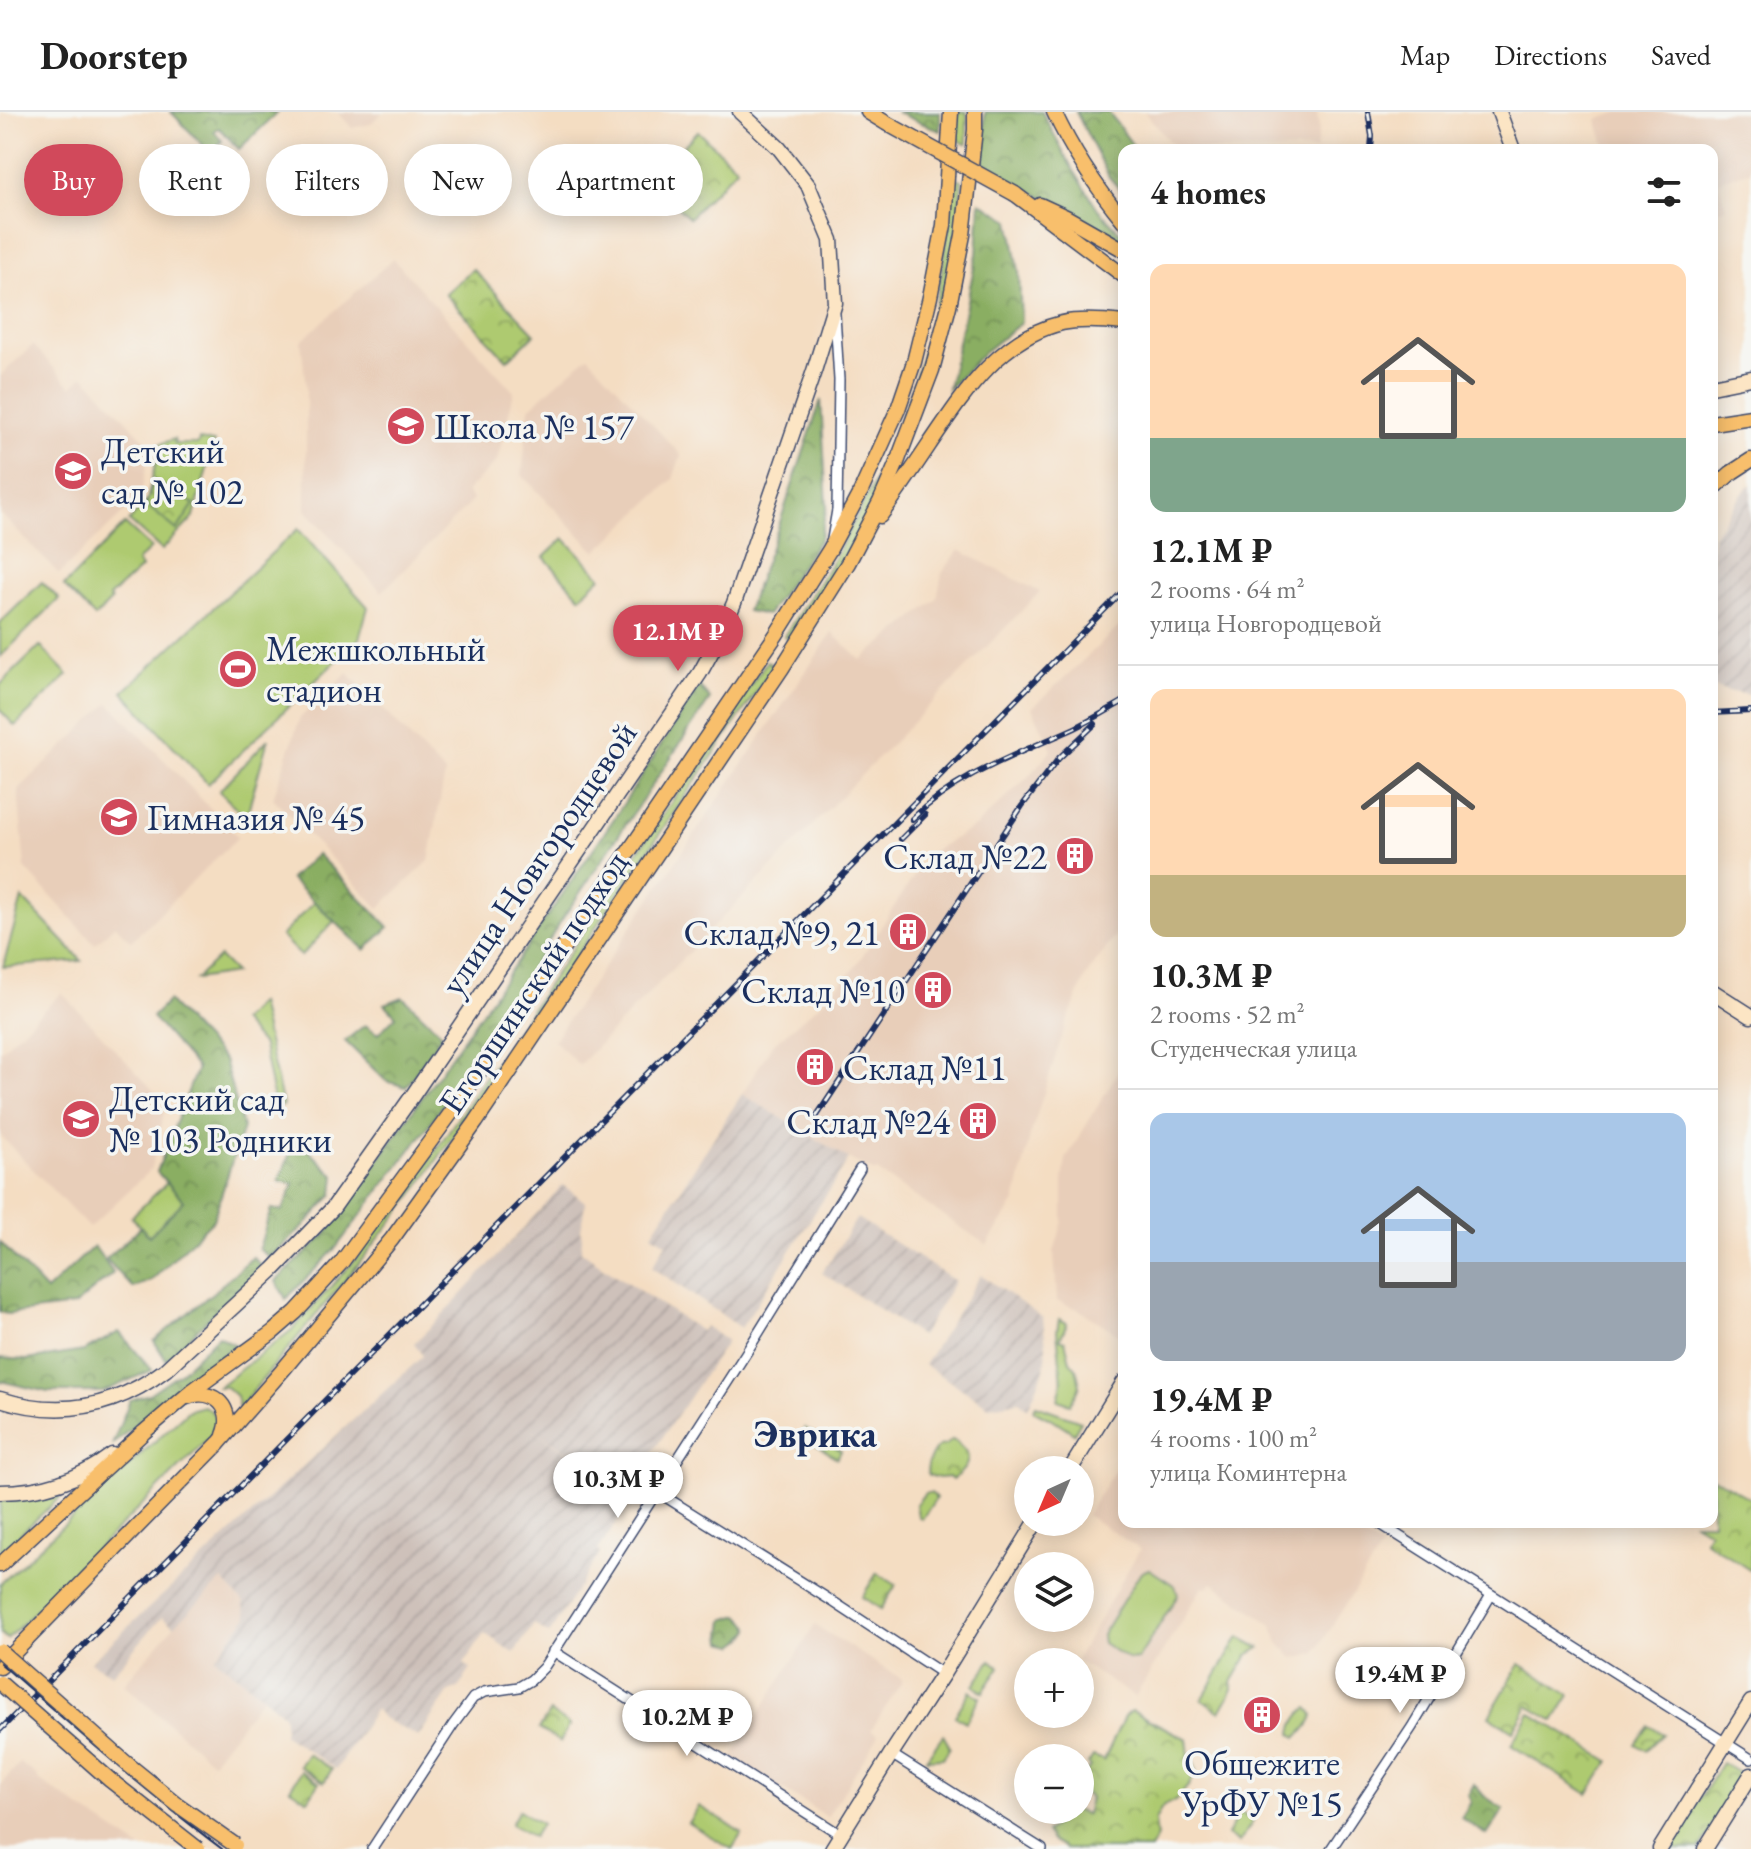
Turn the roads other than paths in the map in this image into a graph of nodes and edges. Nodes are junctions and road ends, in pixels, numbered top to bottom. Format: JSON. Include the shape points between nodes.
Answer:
{"nodes":[{"id":1,"x":740,"y":112,"type":"edge"},
{"id":2,"x":868,"y":112,"type":"edge"},
{"id":3,"x":951,"y":112,"type":"edge"},
{"id":4,"x":975,"y":112,"type":"edge"},
{"id":5,"x":1054,"y":112,"type":"edge"},
{"id":6,"x":1499,"y":112,"type":"edge"},
{"id":7,"x":1511,"y":144,"type":"edge"},
{"id":8,"x":1015,"y":194,"type":"junction"},
{"id":9,"x":1118,"y":214,"type":"edge"},
{"id":10,"x":1118,"y":247,"type":"edge"},
{"id":11,"x":1118,"y":271,"type":"edge"},
{"id":12,"x":835,"y":303,"type":"junction"},
{"id":13,"x":1118,"y":322,"type":"edge"},
{"id":14,"x":814,"y":371,"type":"junction"},
{"id":15,"x":1751,"y":378,"type":"edge"},
{"id":16,"x":839,"y":380,"type":"junction"},
{"id":17,"x":1718,"y":385,"type":"edge"},
{"id":18,"x":1751,"y":417,"type":"edge"},
{"id":19,"x":1718,"y":422,"type":"edge"},
{"id":20,"x":1751,"y":460,"type":"edge"},
{"id":21,"x":1751,"y":467,"type":"edge"},
{"id":22,"x":1731,"y":473,"type":"junction"},
{"id":23,"x":1718,"y":485,"type":"edge"},
{"id":24,"x":830,"y":549,"type":"junction"},
{"id":25,"x":848,"y":563,"type":"junction"},
{"id":26,"x":1718,"y":995,"type":"edge"},
{"id":27,"x":1751,"y":1016,"type":"edge"},
{"id":28,"x":860,"y":1169,"type":"dead end"},
{"id":29,"x":1118,"y":1392,"type":"edge"},
{"id":30,"x":0,"y":1399,"type":"edge"},
{"id":31,"x":179,"y":1402,"type":"junction"},
{"id":32,"x":144,"y":1432,"type":"junction"},
{"id":33,"x":219,"y":1443,"type":"junction"},
{"id":34,"x":1079,"y":1456,"type":"edge"},
{"id":35,"x":656,"y":1491,"type":"junction"},
{"id":36,"x":0,"y":1492,"type":"edge"},
{"id":37,"x":1386,"y":1528,"type":"edge"},
{"id":38,"x":1027,"y":1536,"type":"edge"},
{"id":39,"x":0,"y":1565,"type":"edge"},
{"id":40,"x":1491,"y":1595,"type":"junction"},
{"id":41,"x":0,"y":1651,"type":"edge"},
{"id":42,"x":553,"y":1651,"type":"junction"},
{"id":43,"x":0,"y":1667,"type":"edge"},
{"id":44,"x":943,"y":1674,"type":"junction"},
{"id":45,"x":0,"y":1683,"type":"edge"},
{"id":46,"x":1751,"y":1702,"type":"edge"},
{"id":47,"x":1725,"y":1742,"type":"junction"},
{"id":48,"x":891,"y":1754,"type":"junction"},
{"id":49,"x":1751,"y":1759,"type":"edge"},
{"id":50,"x":1751,"y":1775,"type":"edge"},
{"id":51,"x":841,"y":1835,"type":"junction"},
{"id":52,"x":237,"y":1847,"type":"edge"},
{"id":53,"x":198,"y":1849,"type":"edge"},
{"id":54,"x":372,"y":1849,"type":"edge"},
{"id":55,"x":832,"y":1849,"type":"edge"},
{"id":56,"x":1042,"y":1849,"type":"edge"},
{"id":57,"x":1331,"y":1849,"type":"edge"},
{"id":58,"x":1660,"y":1849,"type":"edge"},
{"id":59,"x":1705,"y":1849,"type":"edge"}],
"edges":[{"from":1,"to":12,"type":"street","name":"улица Новгородцевой","via":[[808,185],[831,240]]},
{"from":2,"to":8,"type":"main road","bridge":true},
{"from":3,"to":24,"type":"main road","name":"Егоршинский подход","via":[[944,225],[914,362],[898,409]]},
{"from":4,"to":25,"type":"main road","name":"Егоршинский подход","via":[[963,235],[932,370],[880,502]]},
{"from":5,"to":9,"type":"main road","via":[[1078,158]]},
{"from":6,"to":7,"type":"street"},
{"from":8,"to":10,"type":"main road"},
{"from":8,"to":11,"type":"main road"},
{"from":12,"to":14,"type":"street","name":"улица Новгородцевой"},
{"from":12,"to":16,"type":"street"},
{"from":13,"to":25,"type":"main road","via":[[1064,323],[1044,329],[992,362]]},
{"from":14,"to":16,"type":"street","via":[[829,366]]},
{"from":14,"to":30,"type":"street","name":"улица Новгородцевой","via":[[734,603],[700,673],[333,1208],[165,1370],[129,1393],[74,1408]]},
{"from":15,"to":17,"type":"street"},
{"from":16,"to":24,"type":"street","via":[[837,510]]},
{"from":18,"to":19,"type":"main road"},
{"from":20,"to":22,"type":"main road"},
{"from":21,"to":22,"type":"main road"},
{"from":22,"to":23,"type":"main road"},
{"from":24,"to":31,"type":"main road","name":"Егоршинский подход","via":[[493,1052],[341,1263],[273,1332]]},
{"from":25,"to":33,"type":"main road","name":"Егоршинский подход","via":[[447,1165],[367,1270]]},
{"from":26,"to":27,"type":"street"},
{"from":28,"to":35,"type":"street"},
{"from":29,"to":34,"type":"street"},
{"from":31,"to":32,"type":"main road","name":"Егоршинский подход"},
{"from":31,"to":33,"type":"main road","via":[[198,1394],[219,1402],[227,1420]]},
{"from":32,"to":36,"type":"street","via":[[77,1477],[52,1486]]},
{"from":32,"to":39,"type":"main road","name":"Егоршинский подход"},
{"from":33,"to":43,"type":"main road","name":"Егоршинский подход"},
{"from":35,"to":42,"type":"street"},
{"from":35,"to":44,"type":"street"},
{"from":37,"to":40,"type":"street"},
{"from":38,"to":44,"type":"street"},
{"from":40,"to":47,"type":"street"},
{"from":40,"to":57,"type":"street"},
{"from":41,"to":52,"type":"main road","bridge":true,"via":[[125,1762]]},
{"from":42,"to":51,"type":"street"},
{"from":42,"to":54,"type":"street","via":[[525,1684],[473,1698]]},
{"from":44,"to":48,"type":"street"},
{"from":45,"to":53,"type":"main road","bridge":true},
{"from":46,"to":47,"type":"street"},
{"from":47,"to":49,"type":"street"},
{"from":47,"to":58,"type":"street"},
{"from":48,"to":51,"type":"street"},
{"from":48,"to":56,"type":"street"},
{"from":50,"to":59,"type":"street"},
{"from":51,"to":55,"type":"street"}]}
